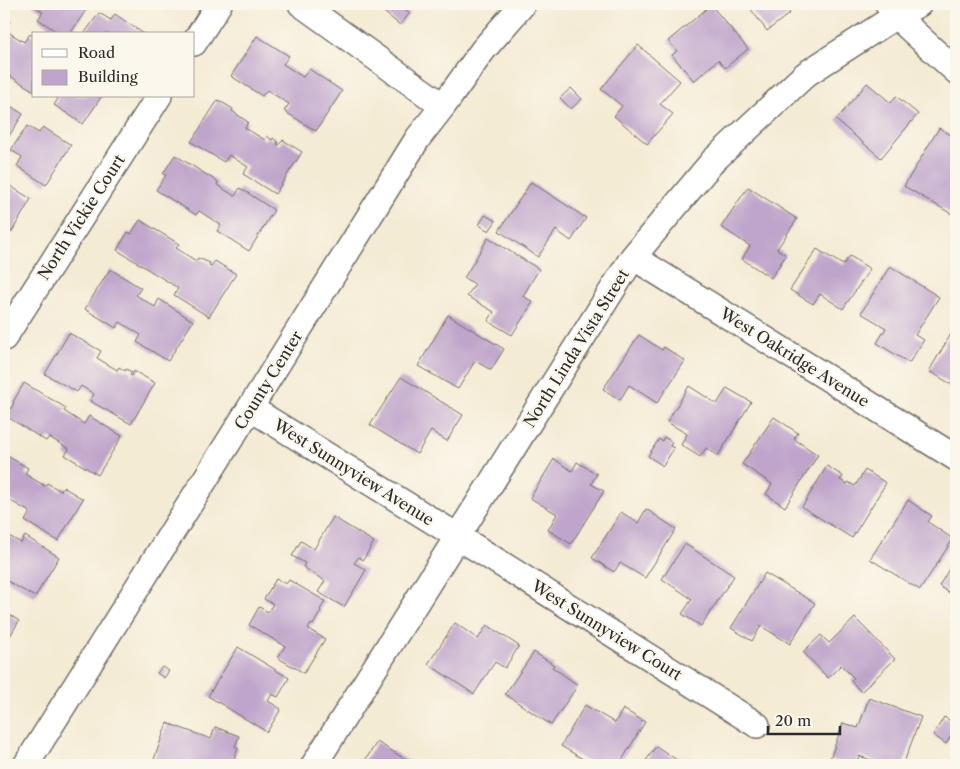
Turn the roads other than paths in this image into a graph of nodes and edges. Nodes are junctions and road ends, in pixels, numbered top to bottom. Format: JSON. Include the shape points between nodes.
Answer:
{"nodes":[{"id":1,"x":219,"y":4,"type":"edge"},
{"id":2,"x":301,"y":4,"type":"edge"},
{"id":3,"x":523,"y":4,"type":"edge"},
{"id":4,"x":918,"y":4,"type":"edge"},
{"id":5,"x":892,"y":10,"type":"edge"},
{"id":6,"x":195,"y":41,"type":"edge"},
{"id":7,"x":956,"y":71,"type":"edge"},
{"id":8,"x":158,"y":98,"type":"edge"},
{"id":9,"x":443,"y":106,"type":"junction"},
{"id":10,"x":633,"y":257,"type":"junction"},
{"id":11,"x":4,"y":338,"type":"edge"},
{"id":12,"x":250,"y":408,"type":"junction"},
{"id":13,"x":956,"y":458,"type":"edge"},
{"id":14,"x":457,"y":536,"type":"junction"},
{"id":15,"x":757,"y":725,"type":"dead end"},
{"id":16,"x":26,"y":765,"type":"edge"},
{"id":17,"x":314,"y":765,"type":"edge"}],
"edges":[{"from":1,"to":6,"type":"street"},
{"from":2,"to":9,"type":"street"},
{"from":3,"to":9,"type":"street","name":"County Center","via":[[483,50]]},
{"from":4,"to":5,"type":"street","name":"North Linda Vista Street"},
{"from":5,"to":7,"type":"street"},
{"from":5,"to":10,"type":"street","name":"North Linda Vista Street","via":[[806,74],[713,161]]},
{"from":8,"to":11,"type":"street","name":"North Vickie Court"},
{"from":9,"to":12,"type":"street","name":"County Center","via":[[418,138]]},
{"from":10,"to":13,"type":"street","name":"West Oakridge Avenue"},
{"from":10,"to":14,"type":"street","name":"North Linda Vista Street"},
{"from":12,"to":14,"type":"street","name":"West Sunnyview Avenue"},
{"from":12,"to":16,"type":"street","name":"County Center"},
{"from":14,"to":15,"type":"street","name":"West Sunnyview Court"},
{"from":14,"to":17,"type":"street","name":"North Linda Vista Street"}]}
